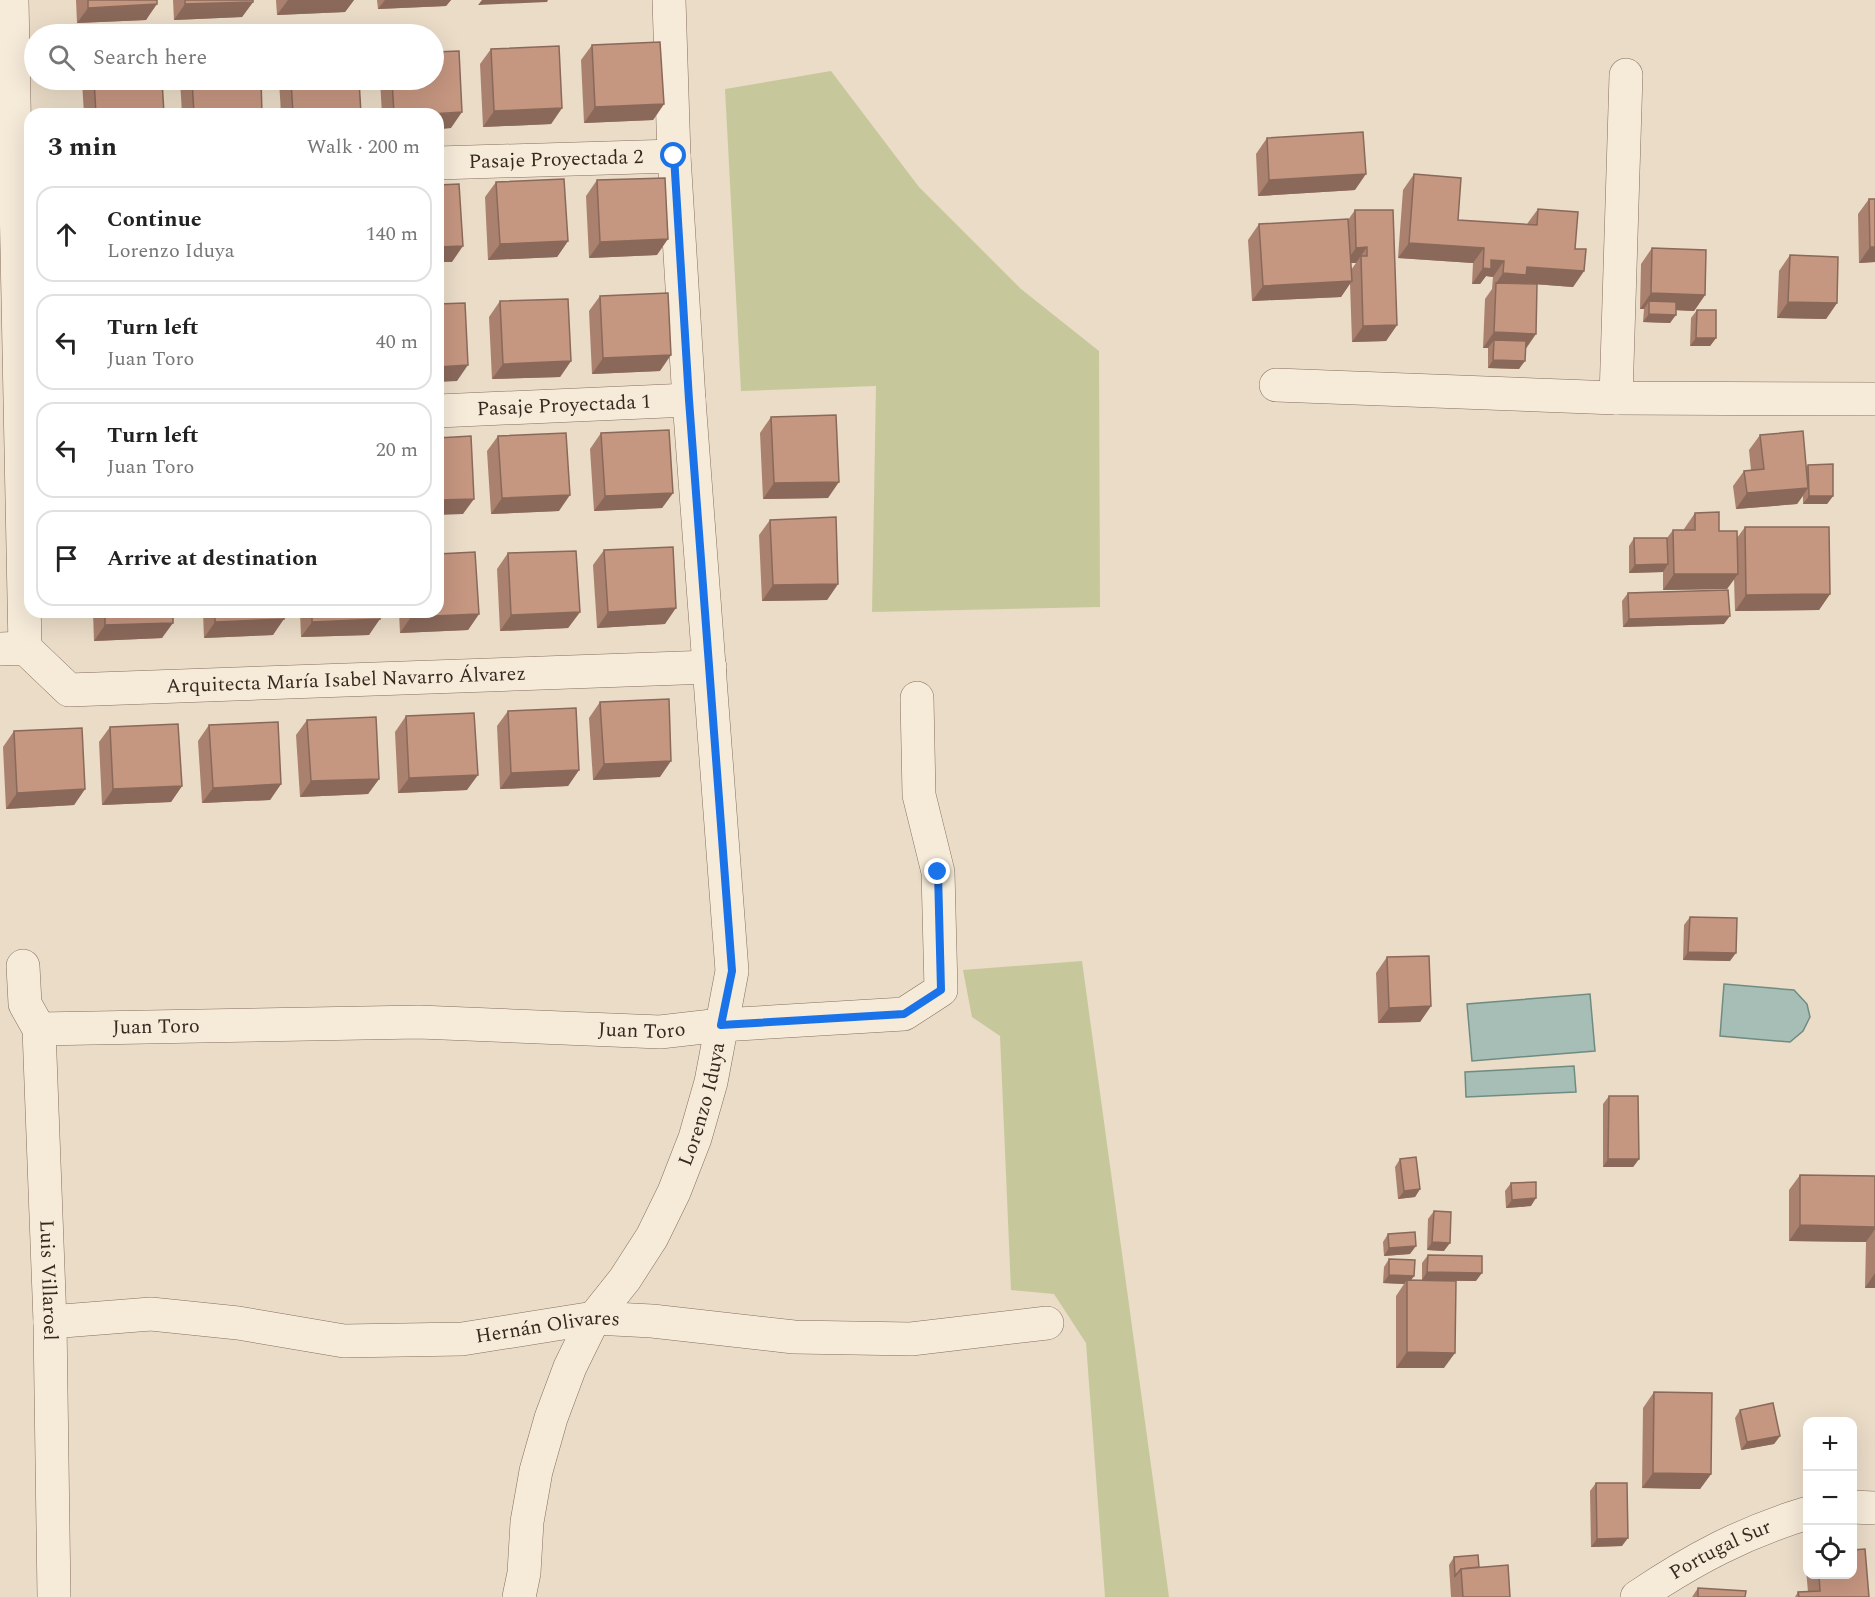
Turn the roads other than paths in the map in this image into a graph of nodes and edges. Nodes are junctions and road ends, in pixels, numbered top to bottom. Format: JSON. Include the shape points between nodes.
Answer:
{"nodes":[{"id":1,"x":12,"y":0,"type":"edge"},
{"id":2,"x":669,"y":0,"type":"edge"},
{"id":3,"x":1626,"y":75,"type":"dead end"},
{"id":4,"x":674,"y":156,"type":"junction"},
{"id":5,"x":444,"y":163,"type":"edge"},
{"id":6,"x":23,"y":175,"type":"edge"},
{"id":7,"x":24,"y":302,"type":"edge"},
{"id":8,"x":1275,"y":385,"type":"dead end"},
{"id":9,"x":1616,"y":398,"type":"junction"},
{"id":10,"x":1875,"y":399,"type":"edge"},
{"id":11,"x":689,"y":400,"type":"junction"},
{"id":12,"x":444,"y":411,"type":"edge"},
{"id":13,"x":24,"y":447,"type":"edge"},
{"id":14,"x":13,"y":648,"type":"edge"},
{"id":15,"x":710,"y":667,"type":"junction"},
{"id":16,"x":917,"y":698,"type":"dead end"},
{"id":17,"x":23,"y":966,"type":"dead end"},
{"id":18,"x":721,"y":1025,"type":"junction"},
{"id":19,"x":39,"y":1029,"type":"junction"},
{"id":20,"x":594,"y":1318,"type":"junction"},
{"id":21,"x":50,"y":1322,"type":"junction"},
{"id":22,"x":1047,"y":1323,"type":"dead end"},
{"id":23,"x":1857,"y":1508,"type":"edge"},
{"id":24,"x":1875,"y":1508,"type":"edge"},
{"id":25,"x":1803,"y":1514,"type":"edge"},
{"id":26,"x":54,"y":1597,"type":"edge"},
{"id":27,"x":519,"y":1597,"type":"edge"},
{"id":28,"x":1637,"y":1597,"type":"edge"}],
"edges":[{"from":1,"to":6,"type":"street"},
{"from":2,"to":4,"type":"street","name":"Lorenzo Iduya"},
{"from":3,"to":9,"type":"street"},
{"from":4,"to":5,"type":"street","name":"Pasaje Proyectada 2"},
{"from":4,"to":11,"type":"street","name":"Lorenzo Iduya"},
{"from":6,"to":7,"type":"street"},
{"from":8,"to":9,"type":"street"},
{"from":9,"to":10,"type":"street"},
{"from":11,"to":12,"type":"street","name":"Pasaje Proyectada 1"},
{"from":11,"to":15,"type":"street","name":"Lorenzo Iduya"},
{"from":13,"to":14,"type":"street"},
{"from":14,"to":15,"type":"street","name":"Arquitecta María Isabel Navarro Álvarez","via":[[69,690]]},
{"from":15,"to":18,"type":"street","name":"Lorenzo Iduya","via":[[732,971]]},
{"from":16,"to":18,"type":"street","name":"Juan Toro","via":[[919,795],[938,872],[941,990],[904,1014]]},
{"from":17,"to":19,"type":"street","name":"Luis Villaroel","via":[[25,1004]]},
{"from":18,"to":19,"type":"street","name":"Juan Toro","via":[[660,1032],[419,1022]]},
{"from":18,"to":20,"type":"street","name":"Lorenzo Iduya","via":[[696,1138],[674,1192],[652,1237]]},
{"from":19,"to":21,"type":"street","name":"Luis Villaroel"},
{"from":20,"to":21,"type":"street","name":"Hernán Olivares","via":[[462,1339],[345,1341],[238,1323],[151,1314]]},
{"from":20,"to":22,"type":"street","name":"Hernán Olivares","via":[[794,1337],[911,1339]]},
{"from":20,"to":27,"type":"street","name":"Lorenzo Iduya","via":[[570,1367],[539,1460]]},
{"from":21,"to":26,"type":"street","name":"Luis Villaroel"},
{"from":23,"to":24,"type":"street"},
{"from":25,"to":28,"type":"street","name":"Portugal Sur","via":[[1726,1543]]}]}
